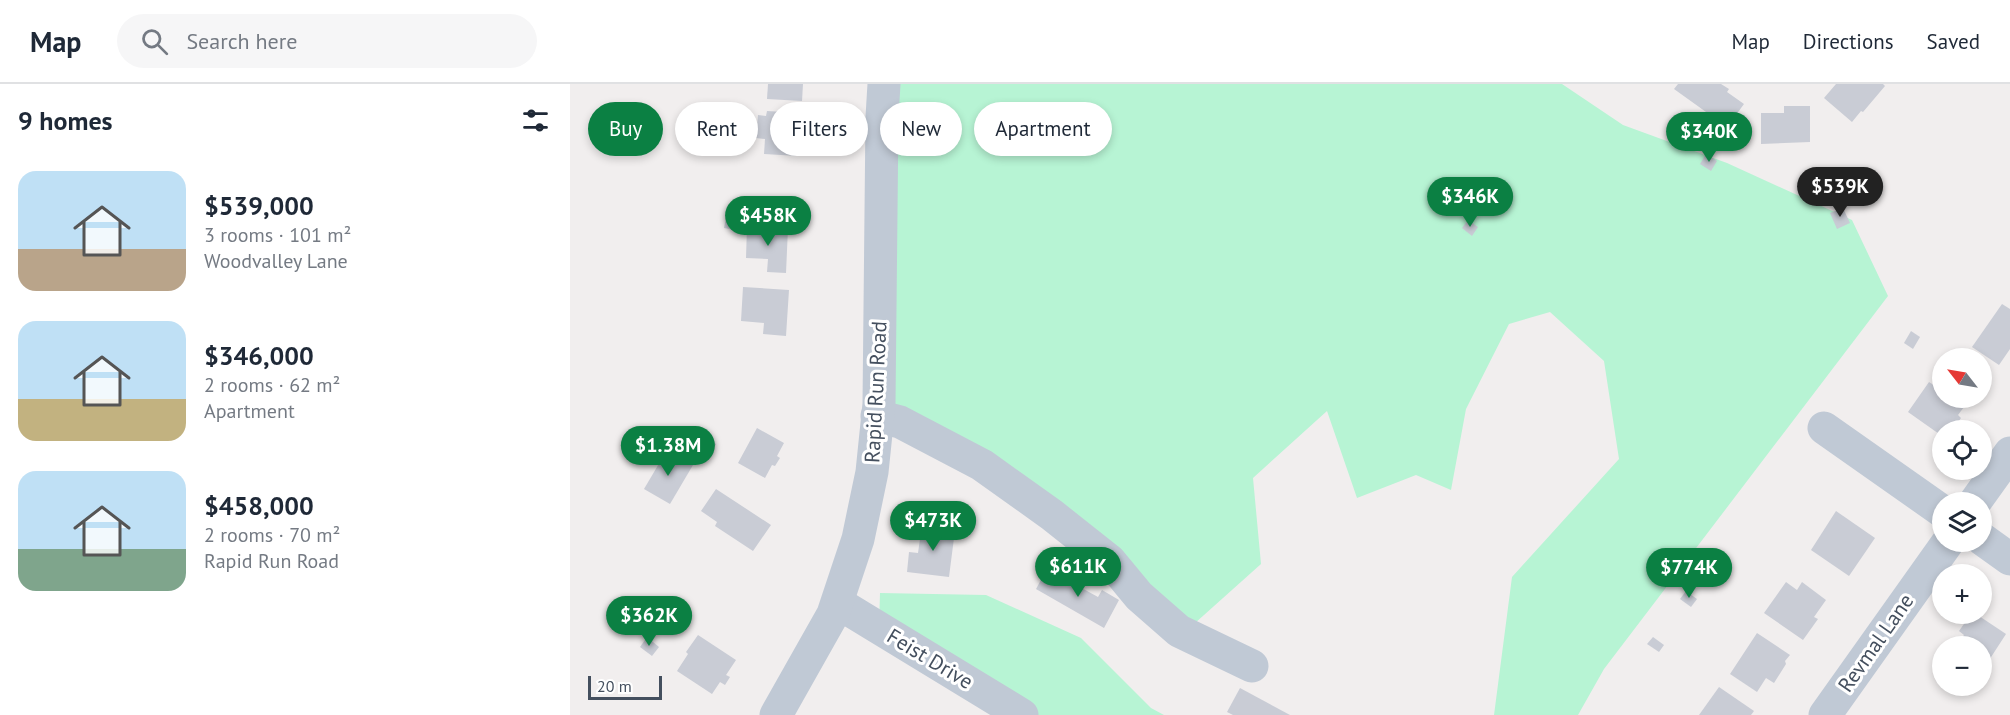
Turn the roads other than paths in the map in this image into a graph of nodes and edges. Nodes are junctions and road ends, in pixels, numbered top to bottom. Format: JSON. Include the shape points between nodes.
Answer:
{"nodes":[{"id":1,"x":884,"y":84,"type":"edge"},
{"id":2,"x":877,"y":416,"type":"junction"},
{"id":3,"x":1824,"y":428,"type":"dead end"},
{"id":4,"x":2010,"y":453,"type":"edge"},
{"id":5,"x":1982,"y":492,"type":"edge"},
{"id":6,"x":1932,"y":505,"type":"edge"},
{"id":7,"x":1992,"y":546,"type":"edge"},
{"id":8,"x":1941,"y":552,"type":"edge"},
{"id":9,"x":2010,"y":559,"type":"edge"},
{"id":10,"x":838,"y":603,"type":"junction"},
{"id":11,"x":1252,"y":666,"type":"dead end"},
{"id":12,"x":776,"y":715,"type":"edge"},
{"id":13,"x":1022,"y":715,"type":"edge"},
{"id":14,"x":1825,"y":715,"type":"edge"}],
"edges":[{"from":1,"to":2,"type":"street","name":"Rapid Run Road"},
{"from":2,"to":10,"type":"street","name":"Rapid Run Road","via":[[872,472],[858,538]]},
{"from":2,"to":11,"type":"street","via":[[900,422],[982,465],[1110,561],[1139,596],[1179,631]]},
{"from":3,"to":6,"type":"street"},
{"from":4,"to":5,"type":"street"},
{"from":7,"to":9,"type":"street"},
{"from":8,"to":14,"type":"street","name":"Revmal Lane"},
{"from":10,"to":12,"type":"street","name":"Rapid Run Road"},
{"from":10,"to":13,"type":"street","name":"Feist Drive"}]}
